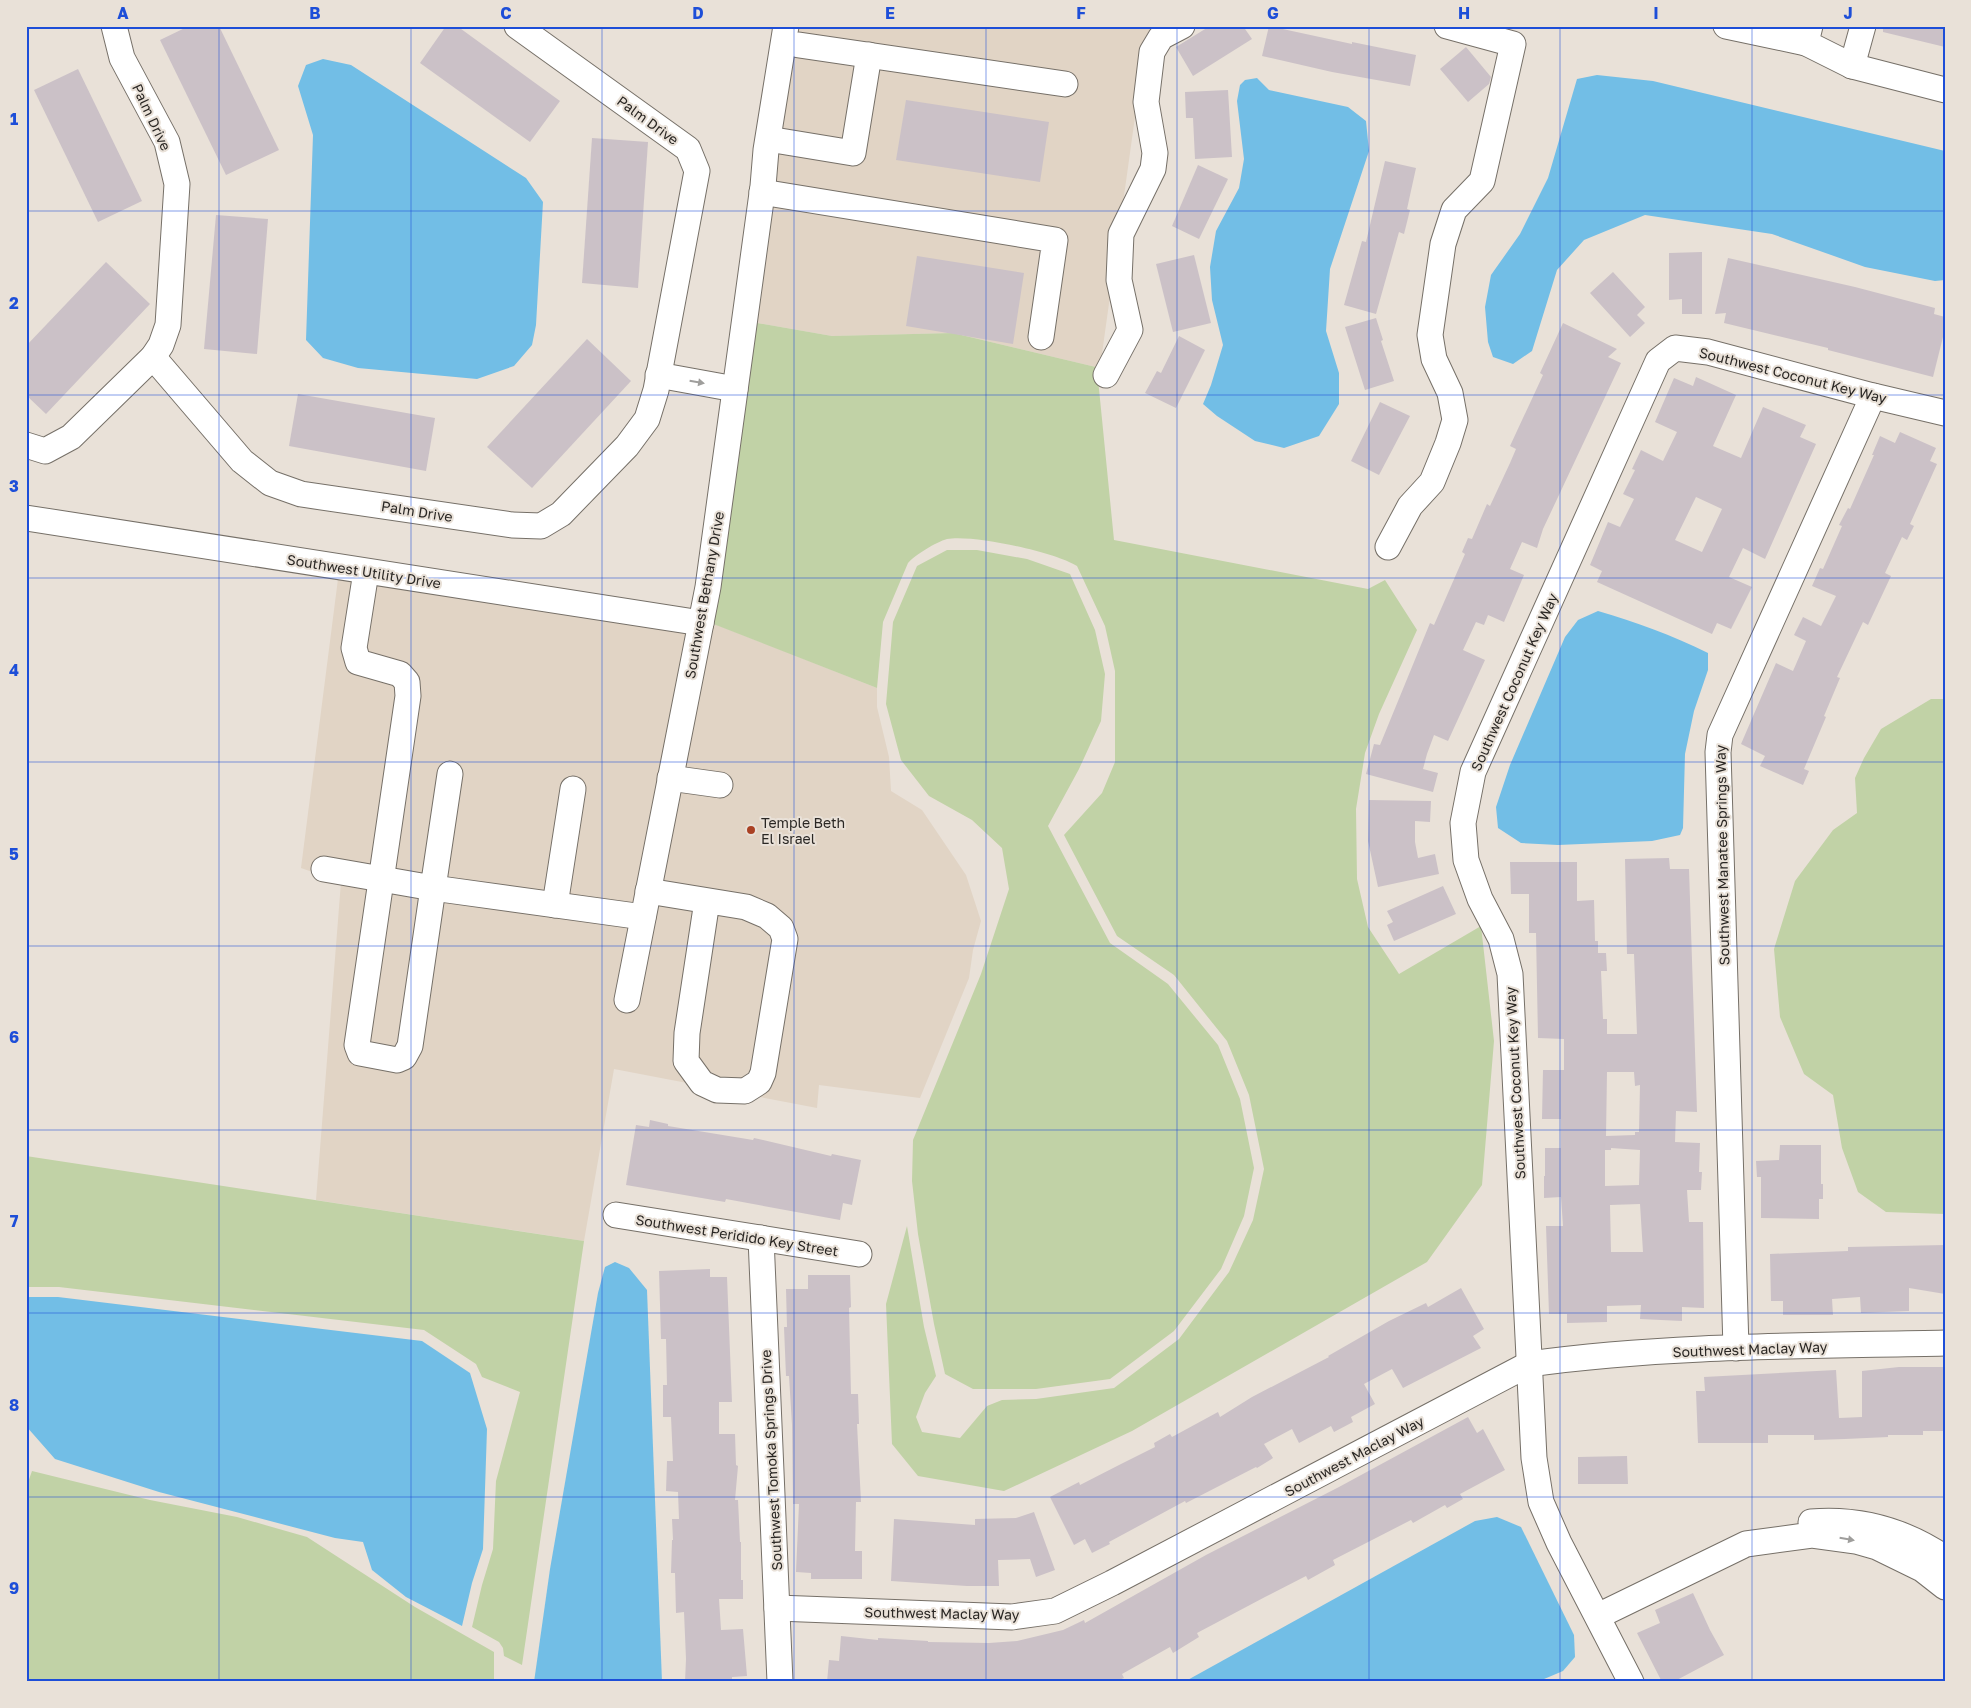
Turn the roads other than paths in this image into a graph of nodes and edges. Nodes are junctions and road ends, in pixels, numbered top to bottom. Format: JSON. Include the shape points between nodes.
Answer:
{"nodes":[{"id":1,"x":114,"y":26,"type":"edge"},
{"id":2,"x":517,"y":26,"type":"edge"},
{"id":3,"x":1182,"y":26,"type":"edge"},
{"id":4,"x":1447,"y":26,"type":"edge"},
{"id":5,"x":1726,"y":26,"type":"edge"},
{"id":6,"x":1863,"y":26,"type":"edge"},
{"id":7,"x":797,"y":33,"type":"edge"},
{"id":8,"x":1808,"y":35,"type":"edge"},
{"id":9,"x":869,"y":55,"type":"junction"},
{"id":10,"x":1852,"y":66,"type":"junction"},
{"id":11,"x":1065,"y":84,"type":"dead end"},
{"id":12,"x":1945,"y":90,"type":"edge"},
{"id":13,"x":774,"y":140,"type":"junction"},
{"id":14,"x":762,"y":189,"type":"junction"},
{"id":15,"x":1041,"y":337,"type":"dead end"},
{"id":16,"x":153,"y":357,"type":"junction"},
{"id":17,"x":658,"y":375,"type":"junction"},
{"id":18,"x":1106,"y":375,"type":"dead end"},
{"id":19,"x":735,"y":389,"type":"junction"},
{"id":20,"x":1873,"y":396,"type":"junction"},
{"id":21,"x":1945,"y":413,"type":"edge"},
{"id":22,"x":26,"y":445,"type":"edge"},
{"id":23,"x":26,"y":518,"type":"edge"},
{"id":24,"x":1388,"y":547,"type":"dead end"},
{"id":25,"x":366,"y":572,"type":"junction"},
{"id":26,"x":701,"y":623,"type":"junction"},
{"id":27,"x":450,"y":774,"type":"dead end"},
{"id":28,"x":670,"y":778,"type":"junction"},
{"id":29,"x":720,"y":785,"type":"dead end"},
{"id":30,"x":572,"y":789,"type":"dead end"},
{"id":31,"x":324,"y":869,"type":"dead end"},
{"id":32,"x":381,"y":879,"type":"junction"},
{"id":33,"x":433,"y":888,"type":"junction"},
{"id":34,"x":648,"y":891,"type":"junction"},
{"id":35,"x":707,"y":901,"type":"junction"},
{"id":36,"x":555,"y":905,"type":"junction"},
{"id":37,"x":643,"y":917,"type":"junction"},
{"id":38,"x":627,"y":1000,"type":"dead end"},
{"id":39,"x":616,"y":1215,"type":"dead end"},
{"id":40,"x":761,"y":1238,"type":"junction"},
{"id":41,"x":859,"y":1254,"type":"dead end"},
{"id":42,"x":1945,"y":1343,"type":"edge"},
{"id":43,"x":1736,"y":1348,"type":"junction"},
{"id":44,"x":1530,"y":1364,"type":"junction"},
{"id":45,"x":1746,"y":1544,"type":"junction"},
{"id":46,"x":1945,"y":1558,"type":"edge"},
{"id":47,"x":1945,"y":1587,"type":"edge"},
{"id":48,"x":777,"y":1608,"type":"junction"},
{"id":49,"x":1598,"y":1616,"type":"junction"},
{"id":50,"x":780,"y":1682,"type":"edge"},
{"id":51,"x":1631,"y":1682,"type":"edge"}],
"edges":[{"from":1,"to":16,"type":"street","name":"Palm Drive","via":[[122,58],[167,142],[177,184],[168,325]]},
{"from":2,"to":17,"type":"street","name":"Palm Drive","via":[[688,149],[697,171]]},
{"from":3,"to":18,"type":"street","via":[[1160,37],[1152,52],[1146,102],[1155,153],[1153,169],[1121,234],[1120,280],[1130,330]]},
{"from":4,"to":24,"type":"street","via":[[1513,44],[1482,181],[1454,210],[1443,244],[1430,336],[1434,359],[1450,393],[1455,420],[1432,482],[1410,506]]},
{"from":5,"to":8,"type":"street"},
{"from":6,"to":10,"type":"street"},
{"from":7,"to":9,"type":"street"},
{"from":7,"to":13,"type":"street","name":"Southwest Bethany Drive"},
{"from":7,"to":14,"type":"street","name":"Southwest Bethany Drive","via":[[766,150]]},
{"from":8,"to":10,"type":"street"},
{"from":9,"to":11,"type":"street"},
{"from":9,"to":13,"type":"street","via":[[853,153]]},
{"from":10,"to":12,"type":"street"},
{"from":13,"to":14,"type":"street","name":"Southwest Bethany Drive"},
{"from":14,"to":15,"type":"street","via":[[1055,240]]},
{"from":14,"to":19,"type":"street","name":"Southwest Bethany Drive"},
{"from":16,"to":17,"type":"street","name":"Palm Drive","via":[[242,461],[270,483],[301,494],[531,526],[541,526],[561,514],[628,446],[648,419]]},
{"from":16,"to":22,"type":"street","name":"Palm Drive","via":[[71,437],[45,451]]},
{"from":17,"to":19,"type":"street","one_way":true},
{"from":19,"to":26,"type":"street","name":"Southwest Bethany Drive"},
{"from":20,"to":21,"type":"street","name":"Southwest Coconut Key Way"},
{"from":20,"to":43,"type":"street","name":"Southwest Manatee Springs Way","via":[[1720,735],[1718,762]]},
{"from":20,"to":44,"type":"street","name":"Southwest Coconut Key Way","via":[[1708,352],[1675,348],[1658,361],[1473,772],[1462,824],[1466,860],[1480,899],[1501,940],[1510,974]]},
{"from":23,"to":25,"type":"street","name":"Southwest Utility Drive"},
{"from":25,"to":26,"type":"street","name":"Southwest Utility Drive"},
{"from":25,"to":32,"type":"street","via":[[354,648],[358,662],[400,674],[407,682],[408,696]]},
{"from":26,"to":28,"type":"street","name":"Southwest Bethany Drive"},
{"from":27,"to":33,"type":"street"},
{"from":28,"to":29,"type":"street"},
{"from":28,"to":34,"type":"street","name":"Southwest Bethany Drive"},
{"from":30,"to":36,"type":"street"},
{"from":31,"to":32,"type":"street"},
{"from":32,"to":33,"type":"street"},
{"from":32,"to":33,"type":"street","via":[[357,1045],[360,1053],[367,1056],[397,1060],[404,1057],[410,1046]]},
{"from":33,"to":36,"type":"street"},
{"from":34,"to":35,"type":"street"},
{"from":34,"to":37,"type":"street","name":"Southwest Bethany Drive"},
{"from":35,"to":35,"type":"street","via":[[746,907],[767,916],[781,928],[785,939],[763,1073],[759,1082],[745,1091],[717,1090],[702,1083],[686,1061],[687,1033]]},
{"from":36,"to":37,"type":"street"},
{"from":37,"to":38,"type":"street","name":"Southwest Bethany Drive"},
{"from":39,"to":40,"type":"street","name":"Southwest Peridido Key Street"},
{"from":40,"to":41,"type":"street","name":"Southwest Peridido Key Street"},
{"from":40,"to":48,"type":"street","name":"Southwest Tomoka Springs Drive"},
{"from":42,"to":43,"type":"street","name":"Southwest Maclay Way"},
{"from":43,"to":44,"type":"street","name":"Southwest Maclay Way","via":[[1569,1358]]},
{"from":44,"to":48,"type":"street","name":"Southwest Maclay Way","via":[[1055,1611],[1012,1617]]},
{"from":44,"to":49,"type":"street","name":"Southwest Coconut Key Way","via":[[1534,1458],[1541,1502]]},
{"from":45,"to":46,"type":"street","via":[[1758,1534],[1776,1527],[1847,1521],[1894,1532]]},
{"from":45,"to":47,"type":"street","one_way":true,"via":[[1812,1535],[1856,1541],[1899,1556]]},
{"from":45,"to":49,"type":"street"},
{"from":48,"to":50,"type":"street","name":"Southwest Tomoka Springs Drive"},
{"from":49,"to":51,"type":"street","name":"Southwest Coconut Key Way"}]}
